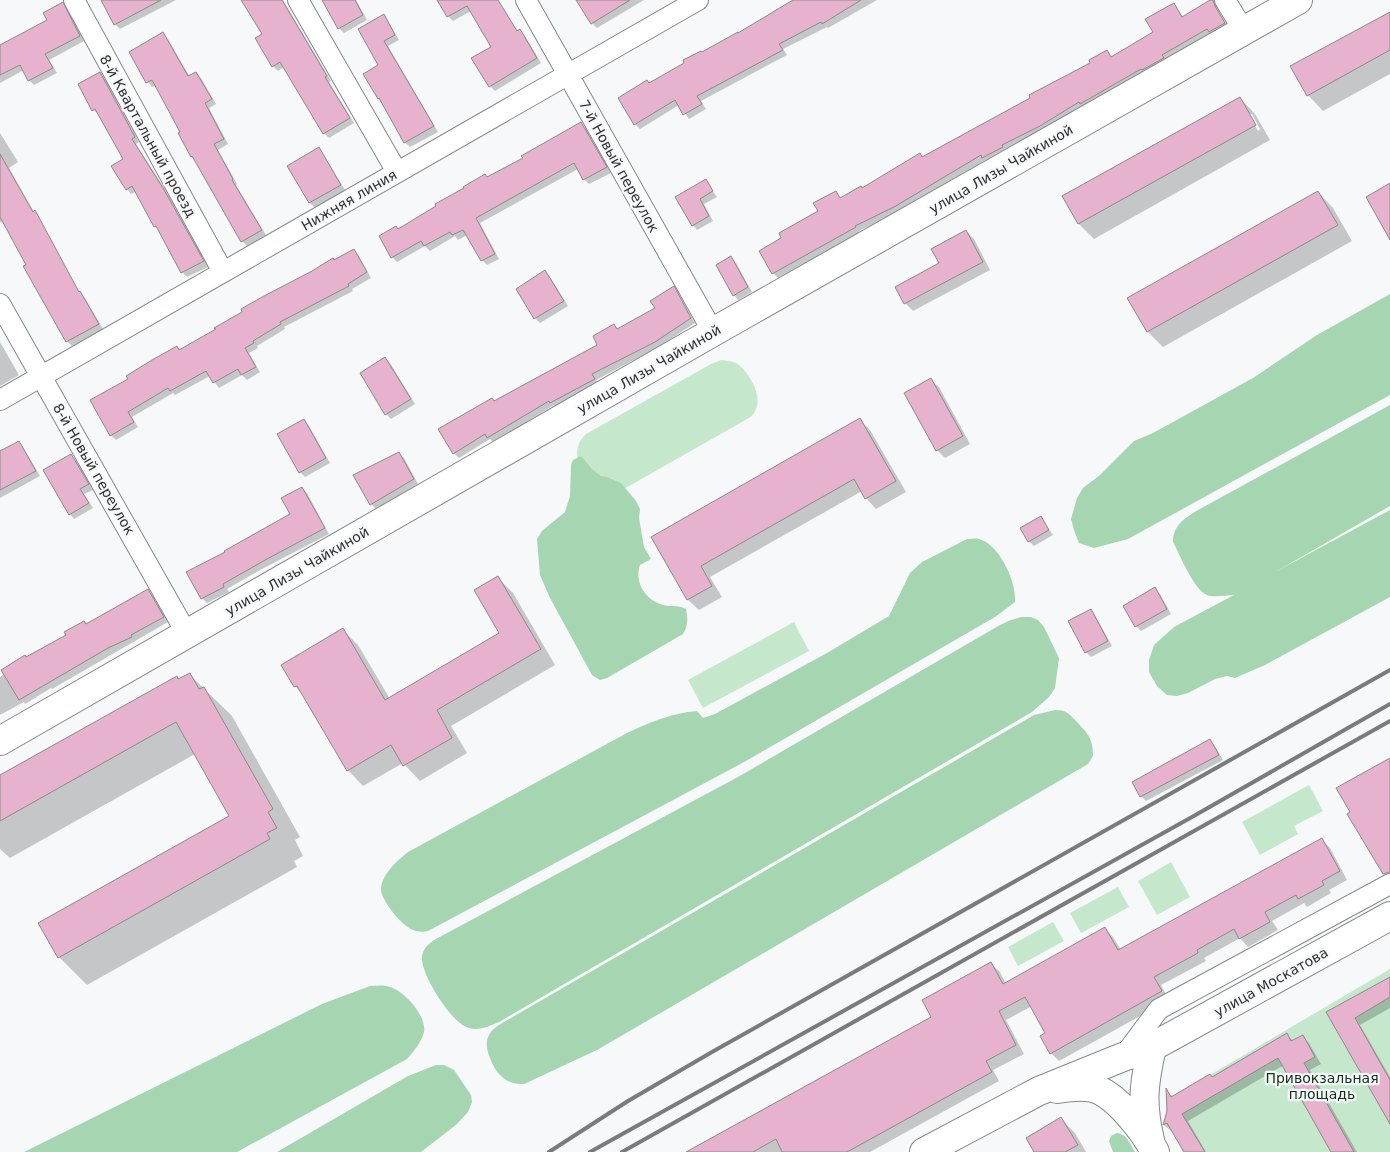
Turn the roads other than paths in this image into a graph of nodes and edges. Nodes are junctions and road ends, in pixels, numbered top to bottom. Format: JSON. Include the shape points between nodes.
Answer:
{"nodes":[{"id":1,"x":74,"y":0,"type":"edge"},
{"id":2,"x":298,"y":0,"type":"edge"},
{"id":3,"x":526,"y":0,"type":"edge"},
{"id":4,"x":698,"y":0,"type":"edge"},
{"id":5,"x":1225,"y":0,"type":"edge"},
{"id":6,"x":1298,"y":0,"type":"edge"},
{"id":7,"x":1244,"y":31,"type":"junction"},
{"id":8,"x":568,"y":74,"type":"junction"},
{"id":9,"x":396,"y":172,"type":"junction"},
{"id":10,"x":223,"y":272,"type":"junction"},
{"id":11,"x":0,"y":304,"type":"edge"},
{"id":12,"x":713,"y":332,"type":"junction"},
{"id":13,"x":41,"y":376,"type":"junction"},
{"id":14,"x":0,"y":400,"type":"edge"},
{"id":15,"x":187,"y":634,"type":"junction"},
{"id":16,"x":0,"y":741,"type":"edge"},
{"id":17,"x":1390,"y":884,"type":"edge"},
{"id":18,"x":1390,"y":916,"type":"edge"},
{"id":19,"x":1160,"y":1009,"type":"junction"},
{"id":20,"x":1152,"y":1048,"type":"junction"},
{"id":21,"x":1123,"y":1057,"type":"junction"},
{"id":22,"x":1039,"y":1091,"type":"junction"},
{"id":23,"x":1153,"y":1147,"type":"edge"},
{"id":24,"x":924,"y":1152,"type":"edge"}],
"edges":[{"from":1,"to":10,"type":"street","name":"8-й Квартальный проезд"},
{"from":2,"to":9,"type":"street"},
{"from":3,"to":8,"type":"street","name":"7-й Новый переулок"},
{"from":4,"to":8,"type":"street","name":"Нижняя линия"},
{"from":5,"to":7,"type":"street"},
{"from":6,"to":7,"type":"main road","name":"улица Лизы Чайкиной"},
{"from":7,"to":12,"type":"main road","name":"улица Лизы Чайкиной"},
{"from":8,"to":9,"type":"street","name":"Нижняя линия"},
{"from":8,"to":12,"type":"street","name":"7-й Новый переулок"},
{"from":9,"to":10,"type":"street","name":"Нижняя линия"},
{"from":10,"to":13,"type":"street","name":"Нижняя линия"},
{"from":11,"to":13,"type":"street","name":"8-й Новый переулок"},
{"from":12,"to":15,"type":"main road","name":"улица Лизы Чайкиной"},
{"from":13,"to":14,"type":"street","name":"Нижняя линия"},
{"from":13,"to":15,"type":"street","name":"8-й Новый переулок"},
{"from":15,"to":16,"type":"main road","name":"улица Лизы Чайкиной"},
{"from":17,"to":19,"type":"street","name":"улица Москатова"},
{"from":18,"to":20,"type":"main road","name":"улица Москатова"},
{"from":19,"to":20,"type":"street"},
{"from":19,"to":21,"type":"street","name":"улица Москатова"},
{"from":20,"to":21,"type":"main road","name":"улица Москатова"},
{"from":20,"to":23,"type":"main road","via":[[1144,1090],[1146,1123]]},
{"from":21,"to":22,"type":"main road","name":"улица Москатова"},
{"from":22,"to":23,"type":"main road","via":[[1079,1086],[1103,1092]]},
{"from":22,"to":24,"type":"main road","name":"улица Москатова"}]}
